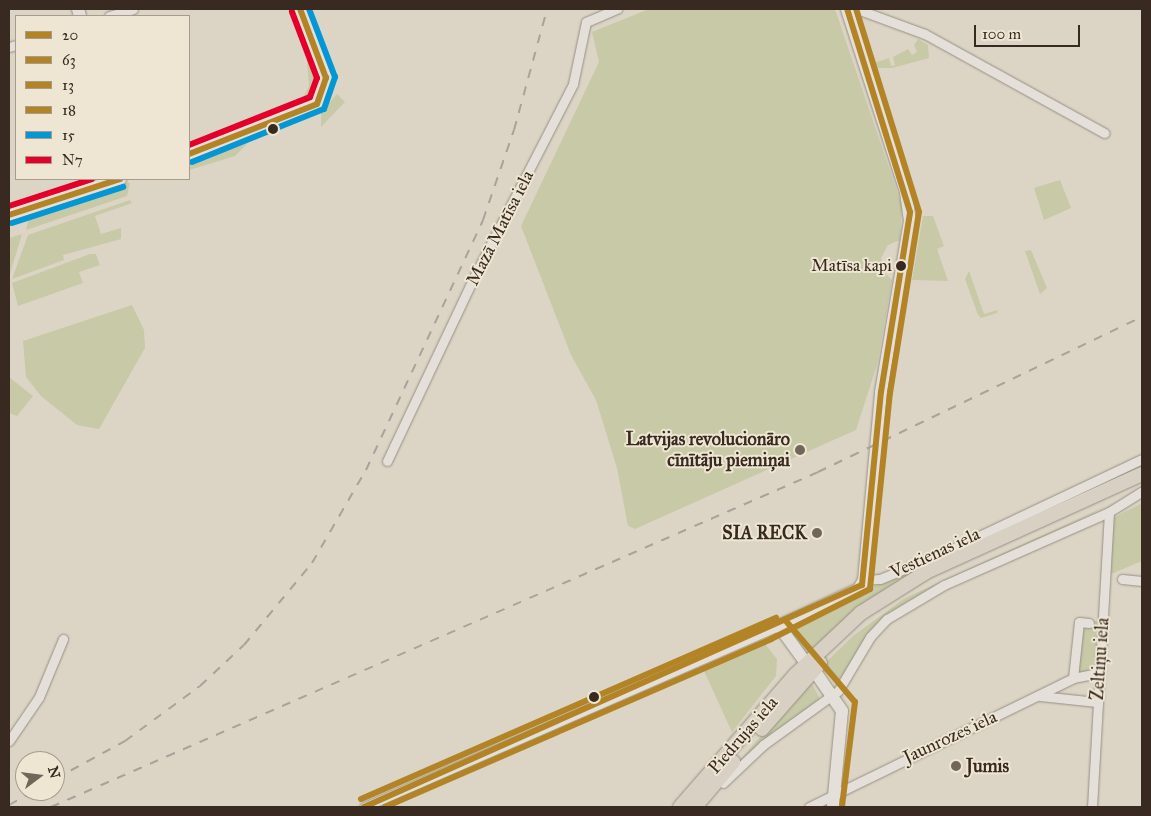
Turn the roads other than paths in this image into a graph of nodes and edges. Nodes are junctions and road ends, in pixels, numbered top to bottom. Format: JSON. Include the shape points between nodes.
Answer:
{"nodes":[{"id":1,"x":133,"y":9,"type":"edge"},
{"id":2,"x":300,"y":9,"type":"edge"},
{"id":3,"x":617,"y":9,"type":"edge"},
{"id":4,"x":847,"y":9,"type":"edge"},
{"id":5,"x":856,"y":9,"type":"edge"},
{"id":6,"x":112,"y":15,"type":"edge"},
{"id":7,"x":1104,"y":133,"type":"dead end"},
{"id":8,"x":190,"y":154,"type":"edge"},
{"id":9,"x":108,"y":181,"type":"edge"},
{"id":10,"x":9,"y":215,"type":"edge"},
{"id":11,"x":1142,"y":459,"type":"edge"},
{"id":12,"x":387,"y":461,"type":"dead end"},
{"id":13,"x":1142,"y":474,"type":"edge"},
{"id":14,"x":1142,"y":485,"type":"edge"},
{"id":15,"x":1142,"y":491,"type":"edge"},
{"id":16,"x":1070,"y":493,"type":"junction"},
{"id":17,"x":1109,"y":512,"type":"junction"},
{"id":18,"x":1045,"y":518,"type":"junction"},
{"id":19,"x":1122,"y":579,"type":"dead end"},
{"id":20,"x":864,"y":580,"type":"junction"},
{"id":21,"x":1142,"y":581,"type":"edge"},
{"id":22,"x":1089,"y":622,"type":"dead end"},
{"id":23,"x":779,"y":626,"type":"junction"},
{"id":24,"x":63,"y":639,"type":"dead end"},
{"id":25,"x":807,"y":664,"type":"junction"},
{"id":26,"x":1099,"y":673,"type":"junction"},
{"id":27,"x":1074,"y":678,"type":"junction"},
{"id":28,"x":834,"y":693,"type":"junction"},
{"id":29,"x":1039,"y":696,"type":"junction"},
{"id":30,"x":1097,"y":702,"type":"junction"},
{"id":31,"x":9,"y":741,"type":"edge"},
{"id":32,"x":834,"y":794,"type":"junction"},
{"id":33,"x":364,"y":807,"type":"edge"},
{"id":34,"x":680,"y":807,"type":"edge"},
{"id":35,"x":695,"y":807,"type":"edge"},
{"id":36,"x":701,"y":807,"type":"edge"},
{"id":37,"x":809,"y":807,"type":"edge"},
{"id":38,"x":833,"y":807,"type":"edge"},
{"id":39,"x":1092,"y":807,"type":"edge"}],
"edges":[{"from":1,"to":6,"type":"street"},
{"from":2,"to":8,"type":"street","via":[[324,71],[325,85],[317,104],[305,112]]},
{"from":3,"to":12,"type":"street","name":"Mazā Matīsa iela","via":[[586,22],[565,102],[493,238]]},
{"from":4,"to":5,"type":"street"},
{"from":4,"to":20,"type":"street","via":[[910,212],[882,392]]},
{"from":5,"to":7,"type":"street","via":[[925,34],[1078,114]]},
{"from":9,"to":10,"type":"street"},
{"from":11,"to":16,"type":"street","name":"Vestienas iela"},
{"from":13,"to":18,"type":"main road","name":"Vestienas iela"},
{"from":14,"to":25,"type":"main road","name":"Vestienas iela","via":[[929,580]]},
{"from":15,"to":17,"type":"street"},
{"from":16,"to":18,"type":"street","name":"Vestienas iela"},
{"from":16,"to":20,"type":"street","name":"Vestienas iela","via":[[941,554],[880,579]]},
{"from":17,"to":26,"type":"street","name":"Zeltiņu iela"},
{"from":17,"to":28,"type":"street","via":[[914,600],[877,628]]},
{"from":18,"to":25,"type":"main road","name":"Vestienas iela","via":[[902,586],[844,627]]},
{"from":19,"to":21,"type":"street"},
{"from":20,"to":23,"type":"street","name":"Vestienas iela","via":[[859,589]]},
{"from":22,"to":27,"type":"street","via":[[1079,622]]},
{"from":23,"to":25,"type":"street"},
{"from":23,"to":33,"type":"street","name":"Vestienas iela"},
{"from":24,"to":31,"type":"street","via":[[39,697]]},
{"from":25,"to":34,"type":"main road","name":"Piedrujas iela"},
{"from":25,"to":35,"type":"main road","name":"Piedrujas iela"},
{"from":26,"to":27,"type":"street","name":"Jaunrozes iela"},
{"from":26,"to":30,"type":"street","name":"Zeltiņu iela"},
{"from":27,"to":29,"type":"street","name":"Jaunrozes iela"},
{"from":28,"to":32,"type":"street","via":[[847,704]]},
{"from":28,"to":36,"type":"street","via":[[763,745]]},
{"from":29,"to":30,"type":"street"},
{"from":29,"to":32,"type":"street","name":"Jaunrozes iela"},
{"from":30,"to":39,"type":"street","name":"Zeltiņu iela"},
{"from":32,"to":37,"type":"street","name":"Jaunrozes iela"},
{"from":32,"to":38,"type":"street"}]}
